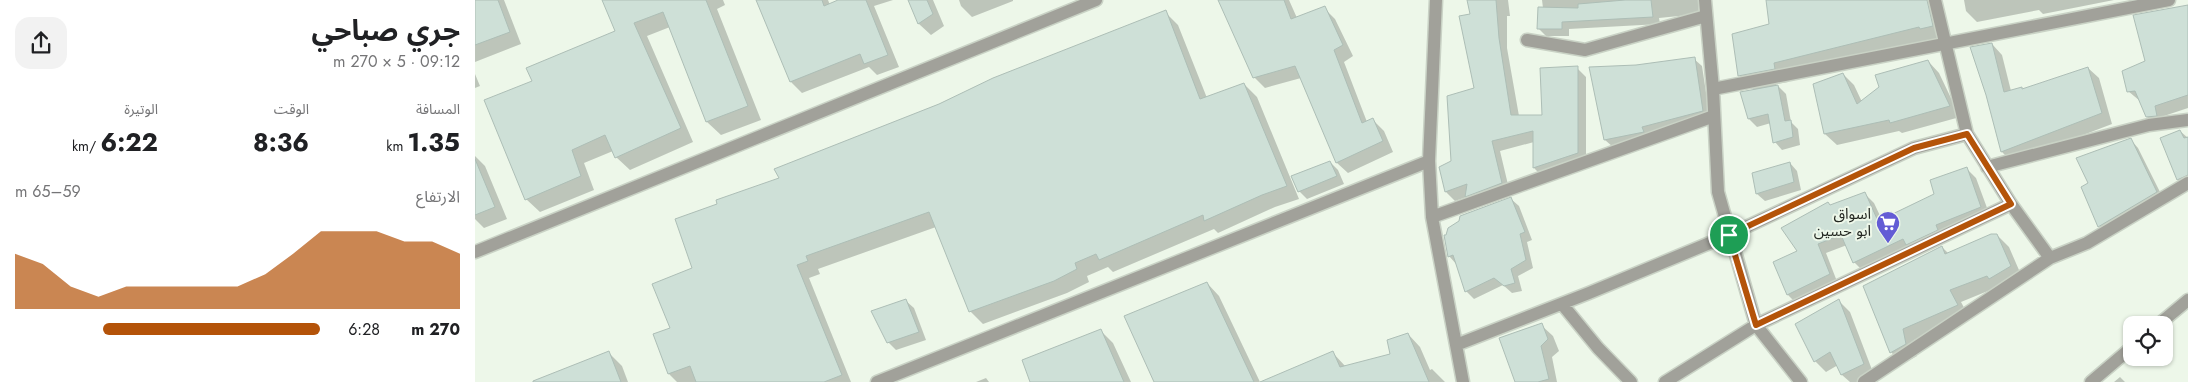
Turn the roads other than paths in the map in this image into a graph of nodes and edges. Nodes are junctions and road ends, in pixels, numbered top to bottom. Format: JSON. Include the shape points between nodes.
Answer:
{"nodes":[{"id":1,"x":1096,"y":0,"type":"edge"},
{"id":2,"x":1436,"y":0,"type":"edge"},
{"id":3,"x":1705,"y":0,"type":"edge"},
{"id":4,"x":1935,"y":0,"type":"edge"},
{"id":5,"x":2169,"y":0,"type":"edge"},
{"id":6,"x":1706,"y":16,"type":"junction"},
{"id":7,"x":1527,"y":40,"type":"dead end"},
{"id":8,"x":1946,"y":44,"type":"junction"},
{"id":9,"x":1713,"y":89,"type":"junction"},
{"id":10,"x":1714,"y":116,"type":"junction"},
{"id":11,"x":2188,"y":120,"type":"edge"},
{"id":12,"x":1967,"y":134,"type":"junction"},
{"id":13,"x":1429,"y":160,"type":"junction"},
{"id":14,"x":1987,"y":167,"type":"junction"},
{"id":15,"x":2188,"y":183,"type":"edge"},
{"id":16,"x":2011,"y":204,"type":"junction"},
{"id":17,"x":1432,"y":217,"type":"junction"},
{"id":18,"x":1729,"y":235,"type":"junction"},
{"id":19,"x":475,"y":252,"type":"edge"},
{"id":20,"x":2050,"y":258,"type":"junction"},
{"id":21,"x":2188,"y":300,"type":"edge"},
{"id":22,"x":1562,"y":304,"type":"junction"},
{"id":23,"x":2169,"y":316,"type":"edge"},
{"id":24,"x":1756,"y":325,"type":"junction"},
{"id":25,"x":1456,"y":345,"type":"junction"},
{"id":26,"x":2123,"y":355,"type":"edge"},
{"id":27,"x":877,"y":382,"type":"edge"},
{"id":28,"x":1463,"y":382,"type":"edge"},
{"id":29,"x":1631,"y":382,"type":"edge"},
{"id":30,"x":1665,"y":382,"type":"edge"},
{"id":31,"x":1801,"y":382,"type":"edge"},
{"id":32,"x":1863,"y":382,"type":"edge"},
{"id":33,"x":2091,"y":382,"type":"edge"}],
"edges":[{"from":1,"to":19,"type":"street"},
{"from":2,"to":13,"type":"street"},
{"from":3,"to":6,"type":"street"},
{"from":4,"to":8,"type":"street"},
{"from":5,"to":8,"type":"street"},
{"from":6,"to":7,"type":"street","via":[[1585,50]]},
{"from":6,"to":9,"type":"street"},
{"from":8,"to":9,"type":"street"},
{"from":8,"to":12,"type":"street"},
{"from":9,"to":10,"type":"street"},
{"from":10,"to":17,"type":"street"},
{"from":10,"to":18,"type":"street","via":[[1718,192]]},
{"from":11,"to":14,"type":"street","via":[[2149,125]]},
{"from":12,"to":14,"type":"street"},
{"from":12,"to":18,"type":"street","via":[[1914,148]]},
{"from":13,"to":17,"type":"street"},
{"from":13,"to":27,"type":"street"},
{"from":14,"to":16,"type":"street"},
{"from":15,"to":20,"type":"street","via":[[2087,243]]},
{"from":16,"to":20,"type":"street"},
{"from":16,"to":24,"type":"street"},
{"from":17,"to":25,"type":"street"},
{"from":18,"to":22,"type":"street"},
{"from":18,"to":24,"type":"street"},
{"from":20,"to":32,"type":"street"},
{"from":21,"to":23,"type":"street"},
{"from":22,"to":25,"type":"street"},
{"from":22,"to":29,"type":"street"},
{"from":24,"to":30,"type":"street"},
{"from":24,"to":31,"type":"street"},
{"from":25,"to":28,"type":"street"},
{"from":26,"to":33,"type":"street"}]}
